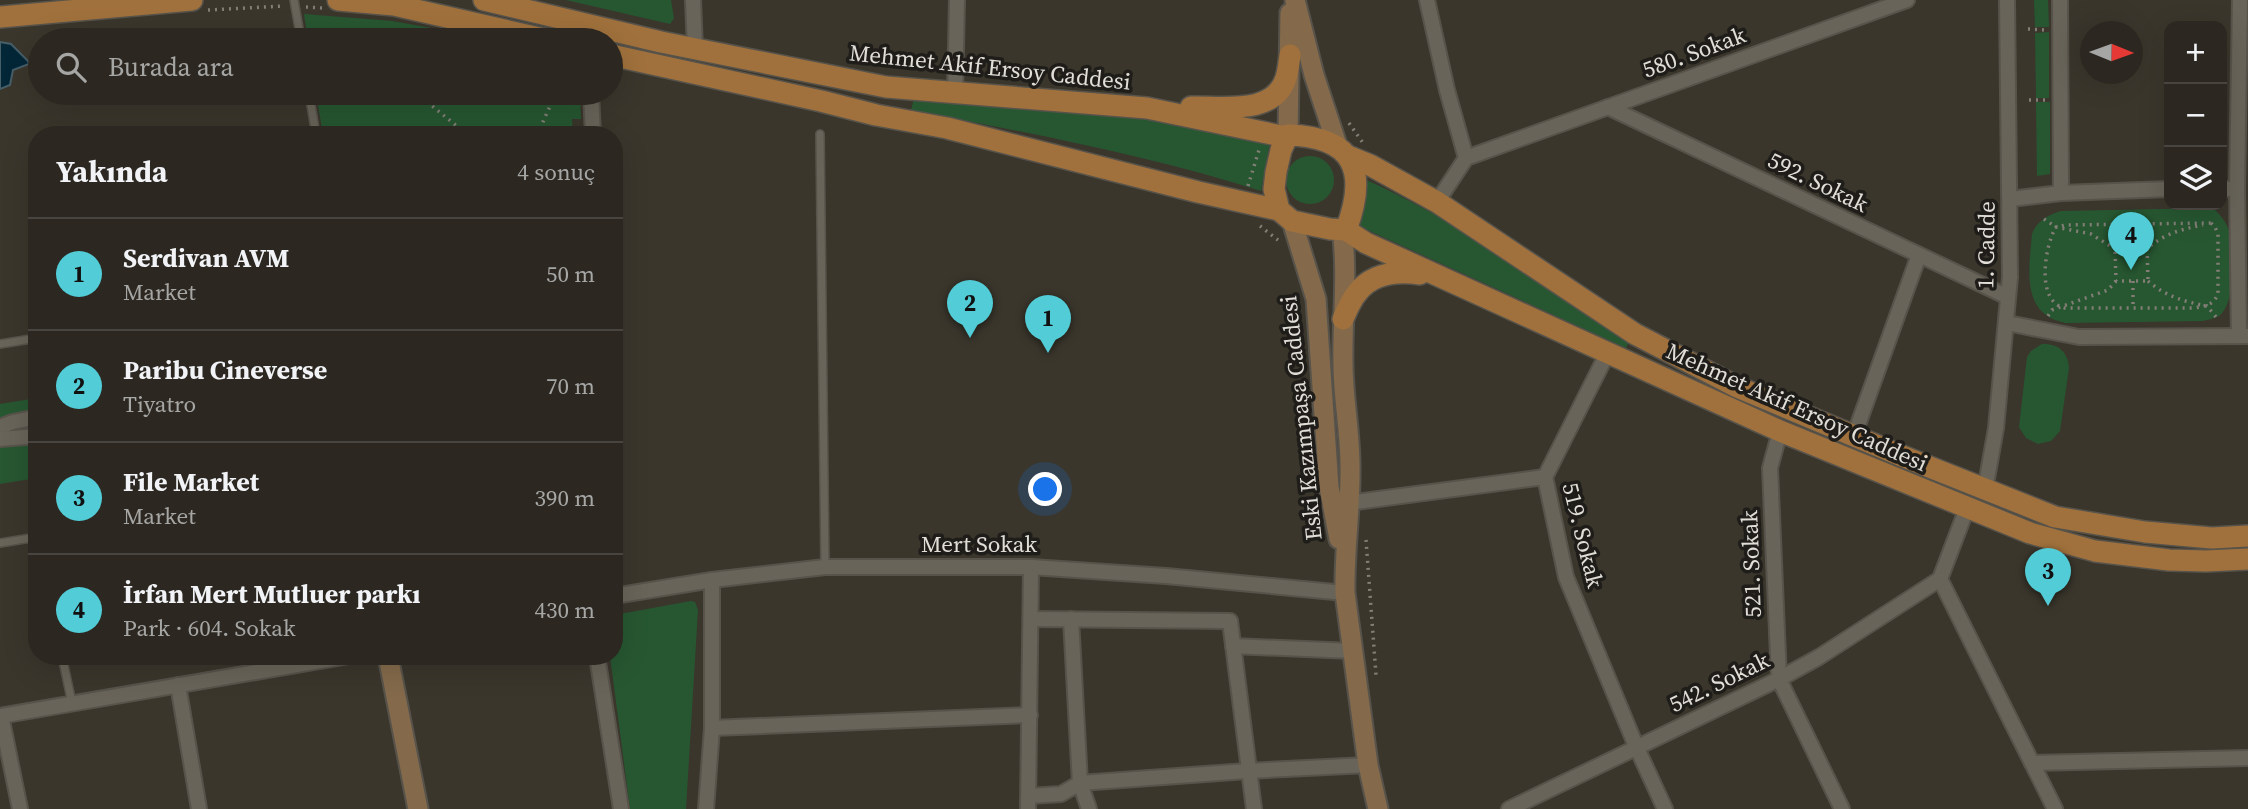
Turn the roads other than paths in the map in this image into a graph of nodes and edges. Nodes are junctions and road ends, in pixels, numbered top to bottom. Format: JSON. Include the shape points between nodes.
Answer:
{"nodes":[{"id":1,"x":484,"y":0,"type":"edge"},
{"id":2,"x":693,"y":0,"type":"edge"},
{"id":3,"x":957,"y":0,"type":"edge"},
{"id":4,"x":1293,"y":0,"type":"edge"},
{"id":5,"x":1427,"y":0,"type":"edge"},
{"id":6,"x":1907,"y":0,"type":"edge"},
{"id":7,"x":2007,"y":0,"type":"edge"},
{"id":8,"x":2060,"y":0,"type":"edge"},
{"id":9,"x":2240,"y":0,"type":"edge"},
{"id":10,"x":295,"y":3,"type":"edge"},
{"id":11,"x":334,"y":4,"type":"edge"},
{"id":12,"x":199,"y":5,"type":"edge"},
{"id":13,"x":0,"y":17,"type":"edge"},
{"id":14,"x":299,"y":28,"type":"edge"},
{"id":15,"x":495,"y":28,"type":"edge"},
{"id":16,"x":605,"y":28,"type":"edge"},
{"id":17,"x":623,"y":32,"type":"edge"},
{"id":18,"x":695,"y":49,"type":"junction"},
{"id":19,"x":1290,"y":55,"type":"junction"},
{"id":20,"x":623,"y":58,"type":"edge"},
{"id":21,"x":955,"y":93,"type":"junction"},
{"id":22,"x":311,"y":105,"type":"edge"},
{"id":23,"x":592,"y":105,"type":"edge"},
{"id":24,"x":1608,"y":107,"type":"junction"},
{"id":25,"x":1147,"y":108,"type":"junction"},
{"id":26,"x":314,"y":126,"type":"edge"},
{"id":27,"x":593,"y":126,"type":"edge"},
{"id":28,"x":820,"y":134,"type":"dead end"},
{"id":29,"x":1287,"y":136,"type":"junction"},
{"id":30,"x":1342,"y":150,"type":"junction"},
{"id":31,"x":1466,"y":158,"type":"junction"},
{"id":32,"x":2164,"y":189,"type":"edge"},
{"id":33,"x":2229,"y":189,"type":"edge"},
{"id":34,"x":2061,"y":194,"type":"junction"},
{"id":35,"x":2010,"y":199,"type":"junction"},
{"id":36,"x":1437,"y":202,"type":"junction"},
{"id":37,"x":1285,"y":215,"type":"junction"},
{"id":38,"x":1344,"y":230,"type":"junction"},
{"id":39,"x":1919,"y":255,"type":"junction"},
{"id":40,"x":1438,"y":276,"type":"junction"},
{"id":41,"x":2008,"y":297,"type":"junction"},
{"id":42,"x":1343,"y":319,"type":"junction"},
{"id":43,"x":2007,"y":323,"type":"junction"},
{"id":44,"x":2243,"y":336,"type":"edge"},
{"id":45,"x":28,"y":339,"type":"edge"},
{"id":46,"x":0,"y":344,"type":"edge"},
{"id":47,"x":1608,"y":352,"type":"junction"},
{"id":48,"x":28,"y":419,"type":"edge"},
{"id":49,"x":0,"y":427,"type":"edge"},
{"id":50,"x":1780,"y":431,"type":"junction"},
{"id":51,"x":1854,"y":436,"type":"junction"},
{"id":52,"x":28,"y":437,"type":"edge"},
{"id":53,"x":0,"y":439,"type":"edge"},
{"id":54,"x":1545,"y":477,"type":"junction"},
{"id":55,"x":1984,"y":490,"type":"junction"},
{"id":56,"x":1356,"y":502,"type":"junction"},
{"id":57,"x":1967,"y":508,"type":"junction"},
{"id":58,"x":2248,"y":536,"type":"edge"},
{"id":59,"x":28,"y":538,"type":"edge"},
{"id":60,"x":0,"y":543,"type":"edge"},
{"id":61,"x":2248,"y":559,"type":"edge"},
{"id":62,"x":825,"y":567,"type":"junction"},
{"id":63,"x":1031,"y":567,"type":"junction"},
{"id":64,"x":1344,"y":571,"type":"junction"},
{"id":65,"x":1940,"y":579,"type":"junction"},
{"id":66,"x":712,"y":580,"type":"junction"},
{"id":67,"x":1345,"y":593,"type":"junction"},
{"id":68,"x":623,"y":595,"type":"edge"},
{"id":69,"x":1031,"y":619,"type":"junction"},
{"id":70,"x":1072,"y":619,"type":"junction"},
{"id":71,"x":1233,"y":646,"type":"junction"},
{"id":72,"x":1352,"y":651,"type":"junction"},
{"id":73,"x":64,"y":665,"type":"edge"},
{"id":74,"x":296,"y":665,"type":"edge"},
{"id":75,"x":390,"y":665,"type":"edge"},
{"id":76,"x":598,"y":665,"type":"edge"},
{"id":77,"x":1779,"y":679,"type":"junction"},
{"id":78,"x":178,"y":685,"type":"junction"},
{"id":79,"x":72,"y":703,"type":"junction"},
{"id":80,"x":1030,"y":715,"type":"junction"},
{"id":81,"x":1,"y":716,"type":"edge"},
{"id":82,"x":712,"y":728,"type":"junction"},
{"id":83,"x":1636,"y":746,"type":"junction"},
{"id":84,"x":2248,"y":758,"type":"edge"},
{"id":85,"x":2032,"y":763,"type":"junction"},
{"id":86,"x":1368,"y":765,"type":"junction"},
{"id":87,"x":1247,"y":771,"type":"junction"},
{"id":88,"x":1080,"y":783,"type":"junction"},
{"id":89,"x":1028,"y":802,"type":"edge"},
{"id":90,"x":20,"y":809,"type":"edge"},
{"id":91,"x":199,"y":809,"type":"edge"},
{"id":92,"x":418,"y":809,"type":"edge"},
{"id":93,"x":621,"y":809,"type":"edge"},
{"id":94,"x":706,"y":809,"type":"edge"},
{"id":95,"x":1089,"y":809,"type":"edge"},
{"id":96,"x":1254,"y":809,"type":"edge"},
{"id":97,"x":1378,"y":809,"type":"edge"},
{"id":98,"x":1509,"y":809,"type":"edge"},
{"id":99,"x":1665,"y":809,"type":"edge"},
{"id":100,"x":1842,"y":809,"type":"edge"},
{"id":101,"x":2055,"y":809,"type":"edge"}],
"edges":[{"from":1,"to":16,"type":"main road","name":"Mehmet Akif Ersoy Caddesi"},
{"from":2,"to":18,"type":"street"},
{"from":3,"to":21,"type":"street"},
{"from":4,"to":19,"type":"street"},
{"from":4,"to":30,"type":"street"},
{"from":5,"to":31,"type":"street"},
{"from":6,"to":24,"type":"street","name":"580. Sokak"},
{"from":7,"to":35,"type":"street","name":"1. Cadde"},
{"from":8,"to":34,"type":"street"},
{"from":9,"to":33,"type":"street"},
{"from":10,"to":14,"type":"lane"},
{"from":11,"to":15,"type":"main road","via":[[394,5]]},
{"from":12,"to":13,"type":"main road"},
{"from":17,"to":18,"type":"main road","name":"Mehmet Akif Ersoy Caddesi"},
{"from":18,"to":21,"type":"main road","name":"Mehmet Akif Ersoy Caddesi","via":[[886,87]]},
{"from":19,"to":25,"type":"main road","via":[[1286,80],[1263,104]]},
{"from":19,"to":29,"type":"street"},
{"from":20,"to":37,"type":"main road","via":[[947,128]]},
{"from":21,"to":25,"type":"main road","name":"Mehmet Akif Ersoy Caddesi"},
{"from":22,"to":26,"type":"lane"},
{"from":23,"to":27,"type":"street"},
{"from":24,"to":31,"type":"street","name":"580. Sokak"},
{"from":24,"to":39,"type":"street","name":"592. Sokak"},
{"from":25,"to":29,"type":"main road","name":"Mehmet Akif Ersoy Caddesi"},
{"from":28,"to":62,"type":"lane"},
{"from":29,"to":30,"type":"main road","via":[[1315,137]]},
{"from":29,"to":37,"type":"main road","via":[[1274,189]]},
{"from":30,"to":36,"type":"main road","name":"Mehmet Akif Ersoy Caddesi"},
{"from":30,"to":38,"type":"main road","via":[[1354,168],[1356,182],[1352,213]]},
{"from":31,"to":36,"type":"street"},
{"from":32,"to":34,"type":"street"},
{"from":33,"to":44,"type":"street"},
{"from":34,"to":35,"type":"street"},
{"from":35,"to":41,"type":"street","name":"1. Cadde"},
{"from":36,"to":51,"type":"main road","name":"Mehmet Akif Ersoy Caddesi","via":[[1635,334],[1735,386]]},
{"from":37,"to":38,"type":"main road"},
{"from":37,"to":64,"type":"street","name":"Eski Kazımpaşa Caddesi","via":[[1315,299],[1329,487]]},
{"from":38,"to":40,"type":"main road","name":"Mehmet Akif Ersoy Caddesi"},
{"from":38,"to":42,"type":"street","name":"Eski Kazımpaşa Caddesi"},
{"from":39,"to":41,"type":"street","name":"592. Sokak"},
{"from":39,"to":51,"type":"street"},
{"from":40,"to":42,"type":"main road","via":[[1401,271],[1383,275],[1357,293]]},
{"from":40,"to":47,"type":"main road","name":"Mehmet Akif Ersoy Caddesi"},
{"from":41,"to":43,"type":"street","name":"1. Cadde"},
{"from":42,"to":56,"type":"street","name":"Eski Kazımpaşa Caddesi"},
{"from":43,"to":44,"type":"street","via":[[2079,337]]},
{"from":43,"to":55,"type":"street","name":"1. Cadde"},
{"from":45,"to":46,"type":"lane"},
{"from":47,"to":50,"type":"main road","name":"Mehmet Akif Ersoy Caddesi"},
{"from":47,"to":54,"type":"street","name":"519. Sokak"},
{"from":48,"to":49,"type":"street"},
{"from":50,"to":57,"type":"main road","name":"Mehmet Akif Ersoy Caddesi"},
{"from":50,"to":77,"type":"street","name":"521. Sokak","via":[[1770,468]]},
{"from":51,"to":55,"type":"main road","name":"Mehmet Akif Ersoy Caddesi"},
{"from":52,"to":53,"type":"street"},
{"from":54,"to":56,"type":"street"},
{"from":54,"to":83,"type":"street","name":"519. Sokak","via":[[1566,577]]},
{"from":55,"to":58,"type":"main road","name":"Mehmet Akif Ersoy Caddesi","via":[[2055,517],[2145,532]]},
{"from":56,"to":64,"type":"street","name":"Eski Kazımpaşa Caddesi"},
{"from":57,"to":61,"type":"main road","name":"Mehmet Akif Ersoy Caddesi","via":[[2030,533],[2095,551],[2169,560]]},
{"from":57,"to":65,"type":"street"},
{"from":59,"to":60,"type":"lane"},
{"from":62,"to":63,"type":"street","name":"Mert Sokak"},
{"from":62,"to":66,"type":"street","name":"Mert Sokak"},
{"from":63,"to":67,"type":"street","name":"Mert Sokak"},
{"from":63,"to":69,"type":"street"},
{"from":64,"to":67,"type":"street","name":"Eski Kazımpaşa Caddesi"},
{"from":65,"to":77,"type":"street","name":"542. Sokak"},
{"from":65,"to":85,"type":"street"},
{"from":66,"to":68,"type":"street","name":"Mert Sokak"},
{"from":66,"to":82,"type":"street"},
{"from":67,"to":72,"type":"street","name":"Eski Kazımpaşa Caddesi"},
{"from":69,"to":70,"type":"street"},
{"from":69,"to":80,"type":"street"},
{"from":70,"to":71,"type":"street","via":[[1230,621]]},
{"from":70,"to":88,"type":"street"},
{"from":71,"to":72,"type":"street"},
{"from":71,"to":87,"type":"street"},
{"from":72,"to":86,"type":"street","name":"Eski Kazımpaşa Caddesi"},
{"from":73,"to":79,"type":"lane"},
{"from":74,"to":78,"type":"street"},
{"from":75,"to":92,"type":"street"},
{"from":76,"to":93,"type":"street"},
{"from":77,"to":83,"type":"street","name":"542. Sokak"},
{"from":77,"to":100,"type":"street","name":"521. Sokak"},
{"from":78,"to":79,"type":"street"},
{"from":78,"to":91,"type":"street"},
{"from":79,"to":81,"type":"street"},
{"from":80,"to":82,"type":"street"},
{"from":80,"to":89,"type":"street"},
{"from":81,"to":90,"type":"street"},
{"from":82,"to":94,"type":"street"},
{"from":83,"to":98,"type":"street","name":"542. Sokak"},
{"from":83,"to":99,"type":"street","name":"519. Sokak"},
{"from":84,"to":85,"type":"street"},
{"from":85,"to":101,"type":"street"},
{"from":86,"to":87,"type":"street"},
{"from":86,"to":97,"type":"street","name":"Eski Kazımpaşa Caddesi"},
{"from":87,"to":88,"type":"street"},
{"from":87,"to":96,"type":"street"},
{"from":88,"to":89,"type":"street","via":[[1061,794]]},
{"from":88,"to":95,"type":"street"}]}
